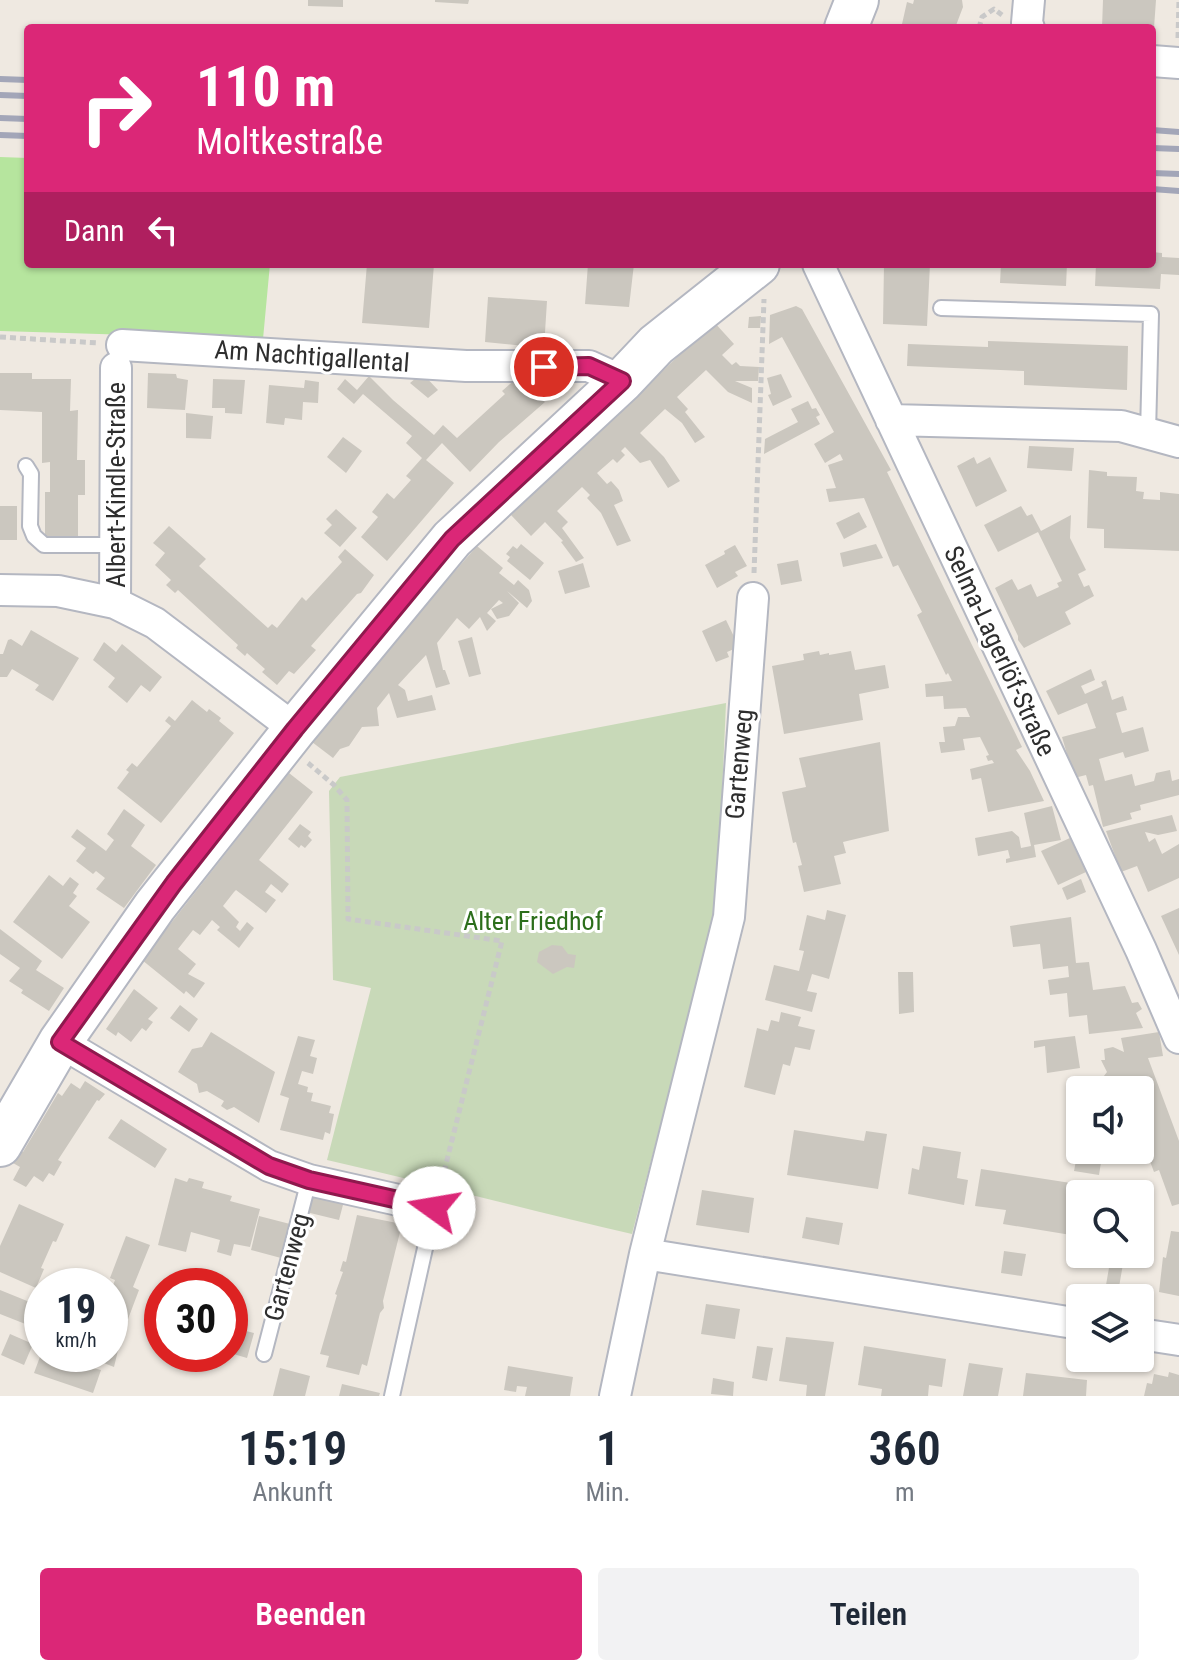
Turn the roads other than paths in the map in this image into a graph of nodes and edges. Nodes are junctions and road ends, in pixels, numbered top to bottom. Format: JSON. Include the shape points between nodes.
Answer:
{"nodes":[{"id":1,"x":857,"y":0,"type":"edge"},
{"id":2,"x":1029,"y":0,"type":"edge"},
{"id":3,"x":848,"y":24,"type":"edge"},
{"id":4,"x":1027,"y":24,"type":"edge"},
{"id":5,"x":1156,"y":61,"type":"edge"},
{"id":6,"x":1178,"y":63,"type":"edge"},
{"id":7,"x":820,"y":268,"type":"edge"},
{"id":8,"x":761,"y":278,"type":"edge"},
{"id":9,"x":941,"y":308,"type":"dead end"},
{"id":10,"x":119,"y":356,"type":"joint"},
{"id":11,"x":622,"y":381,"type":"junction"},
{"id":12,"x":891,"y":420,"type":"junction"},
{"id":13,"x":1148,"y":433,"type":"junction"},
{"id":14,"x":1179,"y":442,"type":"edge"},
{"id":15,"x":26,"y":466,"type":"dead end"},
{"id":16,"x":115,"y":545,"type":"junction"},
{"id":17,"x":0,"y":590,"type":"edge"},
{"id":18,"x":753,"y":598,"type":"road end"},
{"id":19,"x":115,"y":603,"type":"junction"},
{"id":20,"x":290,"y":736,"type":"junction"},
{"id":21,"x":1179,"y":1038,"type":"edge"},
{"id":22,"x":60,"y":1042,"type":"junction"},
{"id":23,"x":0,"y":1145,"type":"edge"},
{"id":24,"x":309,"y":1180,"type":"junction"},
{"id":25,"x":434,"y":1208,"type":"joint"},
{"id":26,"x":645,"y":1254,"type":"junction"},
{"id":27,"x":1066,"y":1322,"type":"edge"},
{"id":28,"x":1154,"y":1336,"type":"edge"},
{"id":29,"x":1179,"y":1340,"type":"edge"},
{"id":30,"x":264,"y":1354,"type":"dead end"},
{"id":31,"x":392,"y":1396,"type":"edge"},
{"id":32,"x":615,"y":1396,"type":"edge"}],
"edges":[{"from":1,"to":3,"type":"street"},
{"from":2,"to":4,"type":"street"},
{"from":5,"to":6,"type":"street"},
{"from":7,"to":12,"type":"street","name":"Selma-Lagerlöf-Straße"},
{"from":8,"to":11,"type":"street","via":[[656,345]]},
{"from":9,"to":13,"type":"lane","via":[[1151,314]]},
{"from":10,"to":11,"type":"street","name":"Am Nachtigallental","via":[[589,366]]},
{"from":10,"to":16,"type":"street","name":"Albert-Kindle-Straße"},
{"from":11,"to":20,"type":"street","via":[[452,539]]},
{"from":12,"to":13,"type":"street","via":[[1121,426]]},
{"from":12,"to":21,"type":"street","name":"Selma-Lagerlöf-Straße"},
{"from":13,"to":14,"type":"street"},
{"from":15,"to":16,"type":"lane","via":[[31,474],[30,526],[44,545]]},
{"from":16,"to":19,"type":"street","name":"Albert-Kindle-Straße"},
{"from":17,"to":19,"type":"street","name":"Albert-Kindle-Straße","via":[[58,591]]},
{"from":18,"to":26,"type":"street","name":"Gartenweg","via":[[729,917]]},
{"from":19,"to":20,"type":"street","name":"Albert-Kindle-Straße","via":[[155,623]]},
{"from":20,"to":22,"type":"street","via":[[155,906]]},
{"from":22,"to":23,"type":"street"},
{"from":22,"to":24,"type":"street","name":"Gartenweg","via":[[269,1166]]},
{"from":24,"to":25,"type":"street","name":"Gartenweg"},
{"from":24,"to":30,"type":"lane","name":"Gartenweg"},
{"from":25,"to":31,"type":"lane"},
{"from":26,"to":27,"type":"street"},
{"from":26,"to":32,"type":"street","name":"Gartenweg"},
{"from":28,"to":29,"type":"street"}]}
